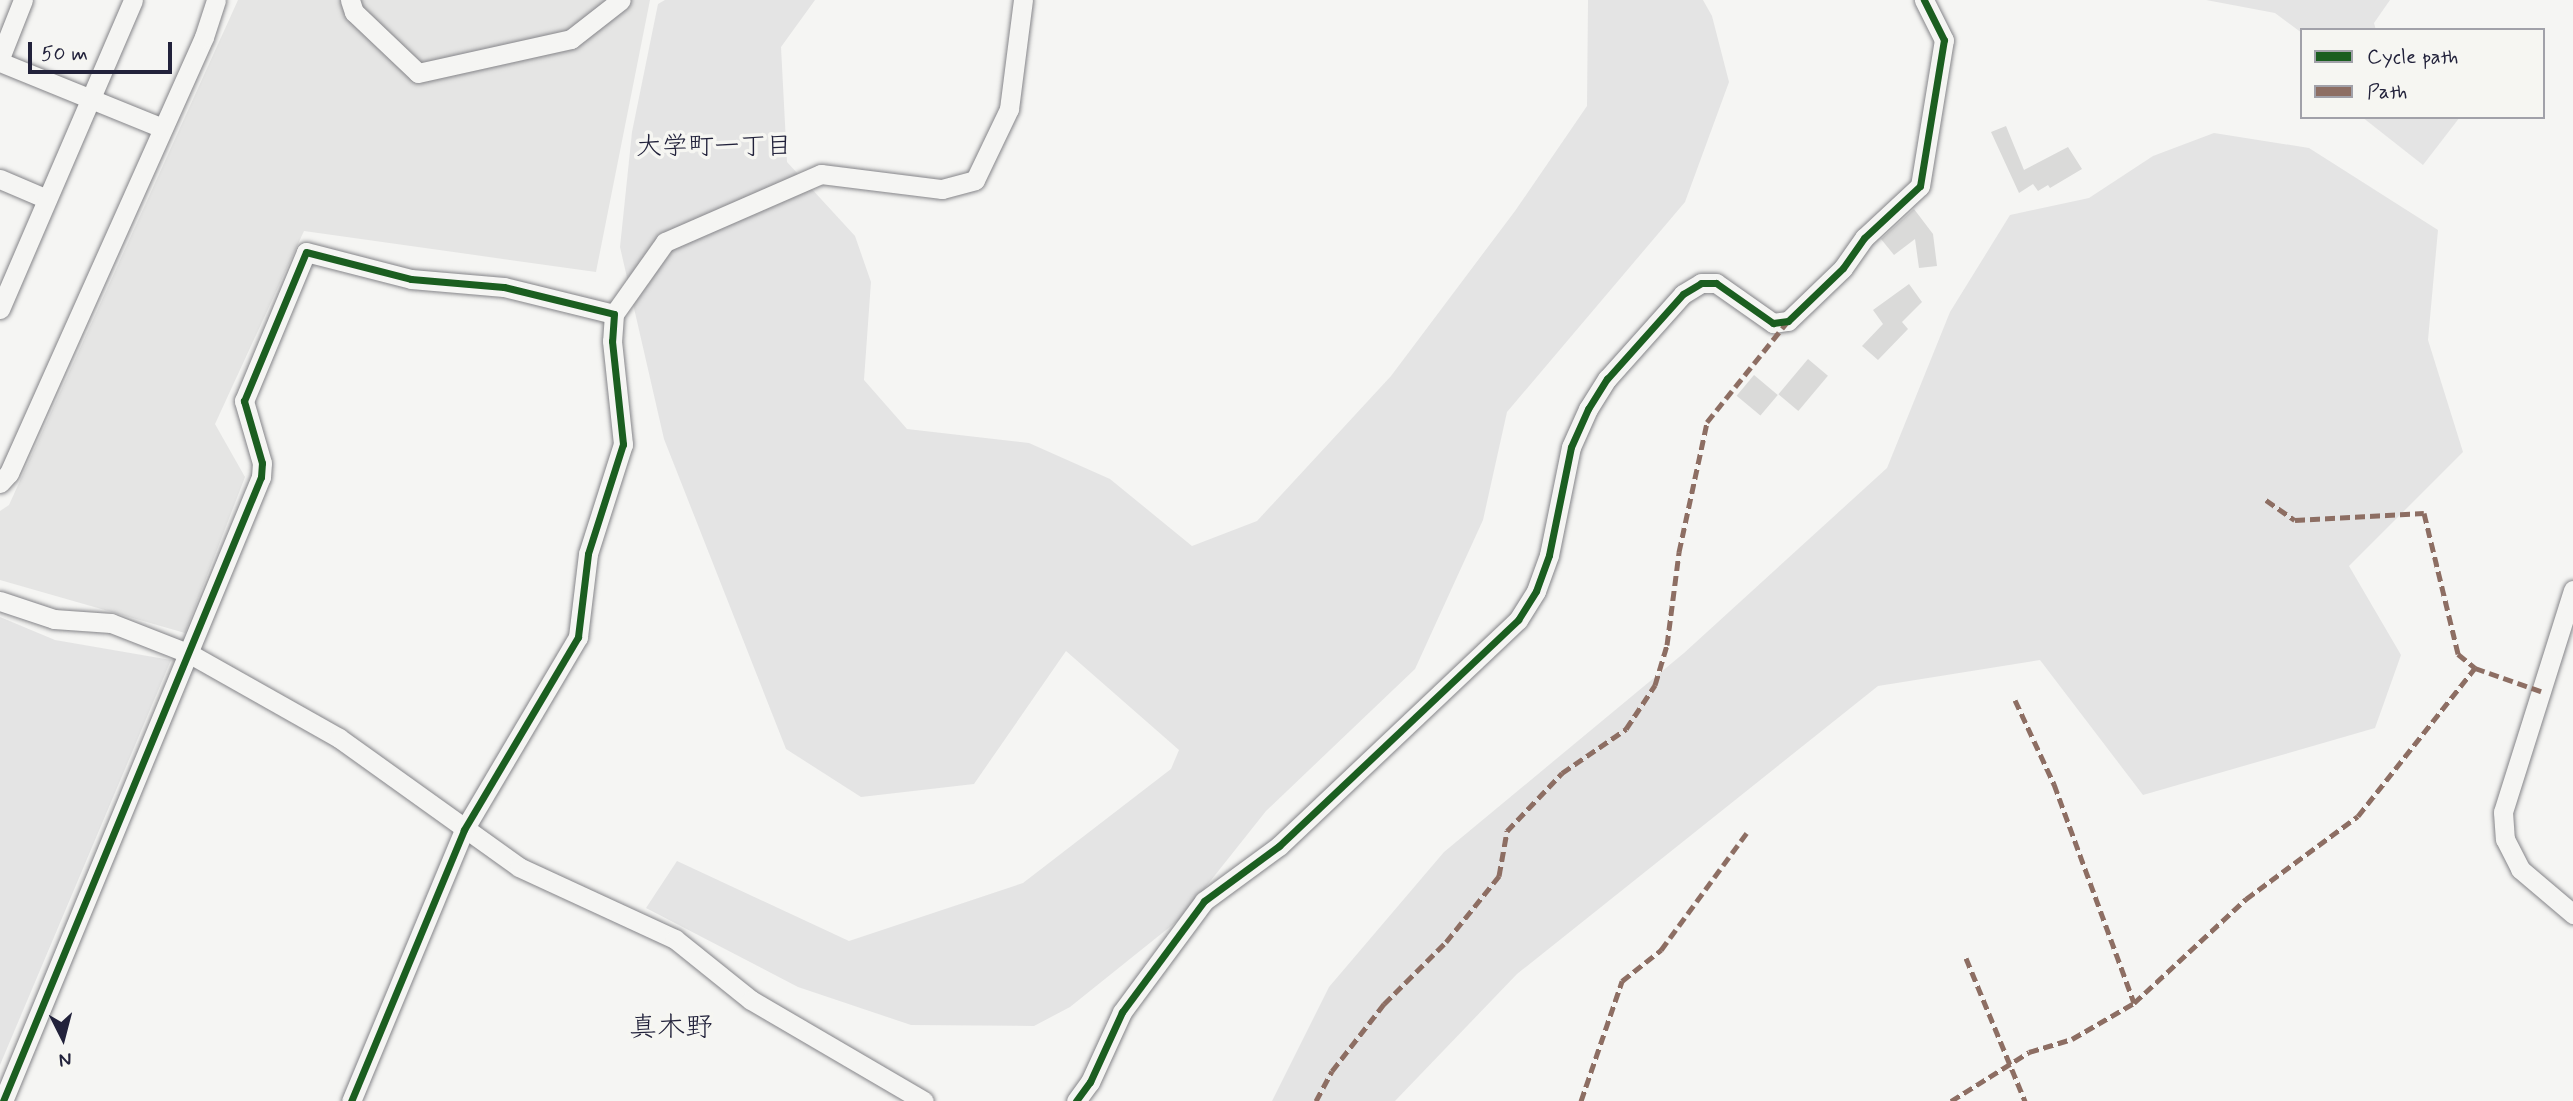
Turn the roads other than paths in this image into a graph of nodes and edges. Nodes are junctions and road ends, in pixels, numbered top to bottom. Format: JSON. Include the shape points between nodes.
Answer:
{"nodes":[{"id":1,"x":23,"y":0,"type":"edge"},
{"id":2,"x":133,"y":0,"type":"edge"},
{"id":3,"x":216,"y":0,"type":"edge"},
{"id":4,"x":350,"y":0,"type":"edge"},
{"id":5,"x":621,"y":0,"type":"edge"},
{"id":6,"x":1023,"y":0,"type":"edge"},
{"id":7,"x":1924,"y":0,"type":"edge"},
{"id":8,"x":0,"y":60,"type":"edge"},
{"id":9,"x":90,"y":100,"type":"junction"},
{"id":10,"x":160,"y":127,"type":"junction"},
{"id":11,"x":0,"y":179,"type":"edge"},
{"id":12,"x":47,"y":199,"type":"junction"},
{"id":13,"x":4,"y":288,"type":"edge"},
{"id":14,"x":0,"y":309,"type":"edge"},
{"id":15,"x":614,"y":314,"type":"junction"},
{"id":16,"x":0,"y":483,"type":"edge"},
{"id":17,"x":2573,"y":590,"type":"edge"},
{"id":18,"x":0,"y":601,"type":"edge"},
{"id":19,"x":190,"y":654,"type":"junction"},
{"id":20,"x":464,"y":830,"type":"junction"},
{"id":21,"x":2573,"y":914,"type":"edge"},
{"id":22,"x":3,"y":1101,"type":"edge"},
{"id":23,"x":351,"y":1101,"type":"edge"},
{"id":24,"x":924,"y":1101,"type":"edge"},
{"id":25,"x":1076,"y":1101,"type":"edge"}],
"edges":[{"from":1,"to":8,"type":"street"},
{"from":2,"to":9,"type":"street"},
{"from":3,"to":10,"type":"street","via":[[204,37]]},
{"from":4,"to":5,"type":"street","via":[[354,12],[418,73],[571,39]]},
{"from":6,"to":15,"type":"street","via":[[1009,109],[975,180],[942,189],[821,174],[665,242]]},
{"from":7,"to":25,"type":"street","via":[[1944,40],[1920,187],[1864,238],[1843,268],[1788,321],[1773,323],[1716,283],[1701,283],[1683,294],[1607,379],[1588,409],[1571,447],[1549,555],[1536,591],[1518,620],[1279,846],[1204,901],[1122,1012],[1090,1082]]},
{"from":8,"to":9,"type":"street"},
{"from":9,"to":10,"type":"street"},
{"from":9,"to":12,"type":"street"},
{"from":10,"to":16,"type":"street","via":[[9,473]]},
{"from":11,"to":12,"type":"street"},
{"from":12,"to":13,"type":"street"},
{"from":13,"to":14,"type":"street"},
{"from":15,"to":19,"type":"street","via":[[504,287],[411,279],[306,252],[244,401],[262,463],[261,477]]},
{"from":15,"to":20,"type":"street","via":[[612,341],[623,444],[588,554],[578,637]]},
{"from":17,"to":21,"type":"street","via":[[2503,813],[2505,839],[2520,869]]},
{"from":18,"to":19,"type":"street","via":[[54,619],[111,623]]},
{"from":19,"to":20,"type":"street","via":[[339,738]]},
{"from":19,"to":22,"type":"street"},
{"from":20,"to":23,"type":"street"},
{"from":20,"to":24,"type":"street","via":[[519,867],[675,939],[751,1000]]}]}
